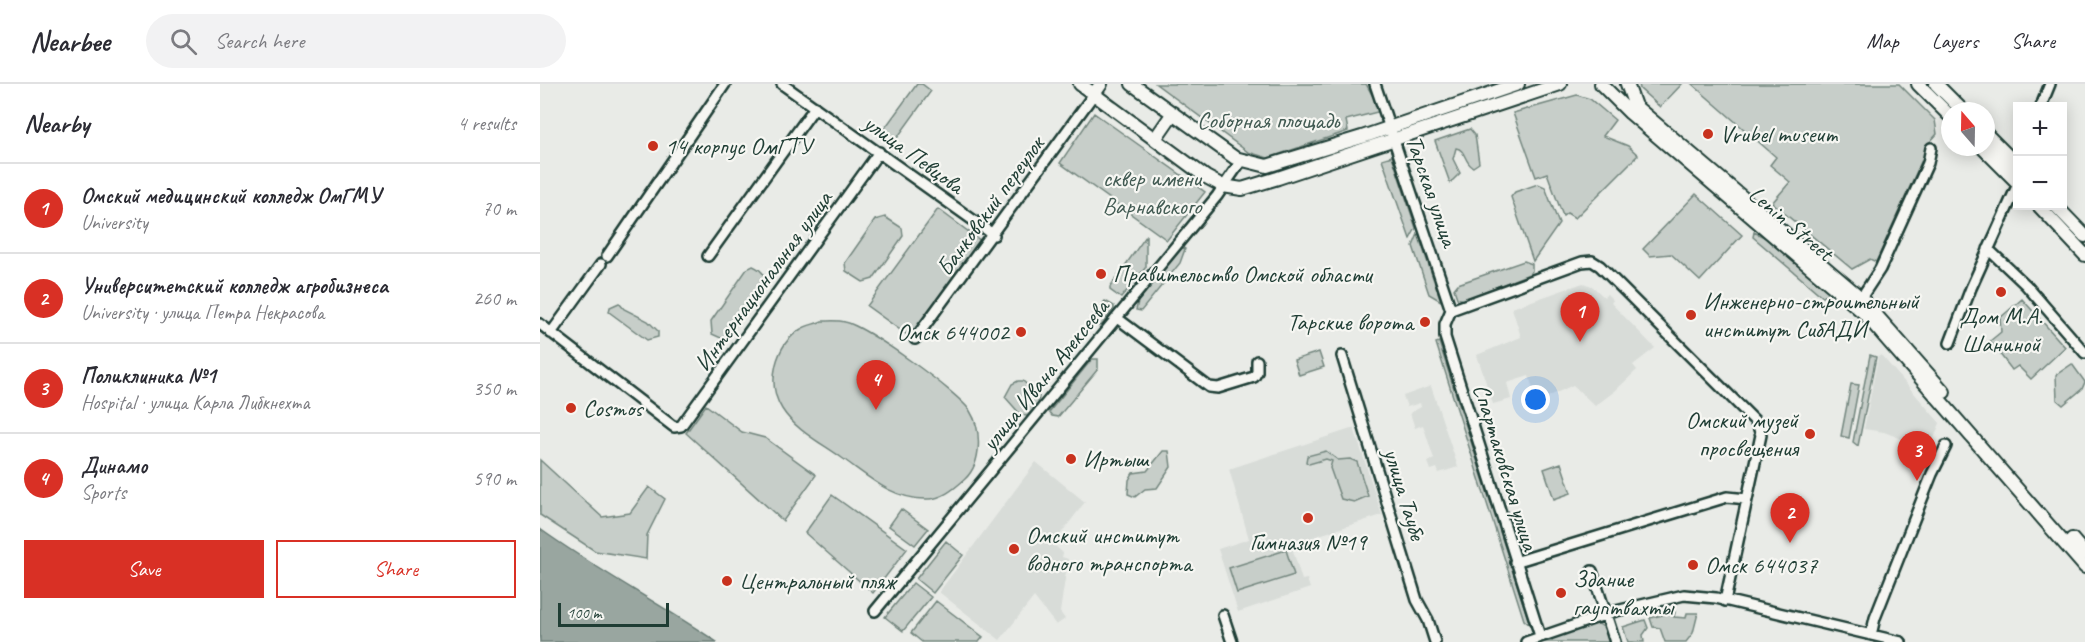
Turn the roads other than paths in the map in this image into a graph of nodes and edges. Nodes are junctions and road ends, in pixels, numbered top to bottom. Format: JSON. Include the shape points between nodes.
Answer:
{"nodes":[{"id":1,"x":725,"y":84,"type":"edge"},
{"id":2,"x":782,"y":84,"type":"edge"},
{"id":3,"x":1080,"y":84,"type":"edge"},
{"id":4,"x":1132,"y":84,"type":"edge"},
{"id":5,"x":1375,"y":84,"type":"edge"},
{"id":6,"x":1518,"y":84,"type":"edge"},
{"id":7,"x":1560,"y":84,"type":"edge"},
{"id":8,"x":1601,"y":84,"type":"edge"},
{"id":9,"x":1627,"y":84,"type":"edge"},
{"id":10,"x":1918,"y":84,"type":"edge"},
{"id":11,"x":1936,"y":84,"type":"edge"},
{"id":12,"x":2050,"y":84,"type":"edge"},
{"id":13,"x":795,"y":88,"type":"edge"},
{"id":14,"x":1097,"y":89,"type":"edge"},
{"id":15,"x":1954,"y":102,"type":"edge"},
{"id":16,"x":2043,"y":102,"type":"edge"},
{"id":17,"x":1477,"y":104,"type":"junction"},
{"id":18,"x":815,"y":107,"type":"junction"},
{"id":19,"x":1941,"y":107,"type":"edge"},
{"id":20,"x":1173,"y":113,"type":"junction"},
{"id":21,"x":1392,"y":133,"type":"junction"},
{"id":22,"x":1155,"y":139,"type":"junction"},
{"id":23,"x":1995,"y":143,"type":"edge"},
{"id":24,"x":1931,"y":148,"type":"dead end"},
{"id":25,"x":879,"y":152,"type":"junction"},
{"id":26,"x":1991,"y":156,"type":"edge"},
{"id":27,"x":1241,"y":161,"type":"junction"},
{"id":28,"x":2013,"y":161,"type":"edge"},
{"id":29,"x":2013,"y":178,"type":"edge"},
{"id":30,"x":1223,"y":186,"type":"junction"},
{"id":31,"x":2013,"y":194,"type":"edge"},
{"id":32,"x":2042,"y":210,"type":"edge"},
{"id":33,"x":2060,"y":210,"type":"edge"},
{"id":34,"x":994,"y":235,"type":"junction"},
{"id":35,"x":2085,"y":236,"type":"edge"},
{"id":36,"x":1988,"y":249,"type":"junction"},
{"id":37,"x":2085,"y":255,"type":"edge"},
{"id":38,"x":708,"y":256,"type":"dead end"},
{"id":39,"x":1861,"y":298,"type":"junction"},
{"id":40,"x":1451,"y":310,"type":"junction"},
{"id":41,"x":1117,"y":318,"type":"junction"},
{"id":42,"x":540,"y":324,"type":"edge"},
{"id":43,"x":551,"y":333,"type":"junction"},
{"id":44,"x":915,"y":339,"type":"dead end"},
{"id":45,"x":1950,"y":343,"type":"dead end"},
{"id":46,"x":2085,"y":353,"type":"edge"},
{"id":47,"x":1342,"y":356,"type":"dead end"},
{"id":48,"x":1257,"y":361,"type":"dead end"},
{"id":49,"x":1947,"y":446,"type":"dead end"},
{"id":50,"x":1747,"y":499,"type":"junction"},
{"id":51,"x":2085,"y":554,"type":"edge"},
{"id":52,"x":1515,"y":562,"type":"junction"},
{"id":53,"x":2085,"y":567,"type":"edge"},
{"id":54,"x":1592,"y":571,"type":"dead end"},
{"id":55,"x":1725,"y":601,"type":"junction"},
{"id":56,"x":875,"y":612,"type":"dead end"},
{"id":57,"x":1606,"y":614,"type":"junction"},
{"id":58,"x":1223,"y":615,"type":"dead end"},
{"id":59,"x":1871,"y":635,"type":"junction"},
{"id":60,"x":1540,"y":636,"type":"junction"},
{"id":61,"x":1232,"y":642,"type":"edge"},
{"id":62,"x":1435,"y":642,"type":"edge"},
{"id":63,"x":1526,"y":642,"type":"edge"},
{"id":64,"x":1615,"y":642,"type":"edge"},
{"id":65,"x":1901,"y":642,"type":"edge"}],
"edges":[{"from":1,"to":43,"type":"street"},
{"from":2,"to":13,"type":"street","name":"улица Певцова"},
{"from":3,"to":14,"type":"main road"},
{"from":4,"to":20,"type":"main road"},
{"from":5,"to":21,"type":"street","name":"Тарская улица"},
{"from":6,"to":17,"type":"main road"},
{"from":7,"to":17,"type":"main road"},
{"from":8,"to":53,"type":"main road","name":"Lenin Street","via":[[1864,313]]},
{"from":9,"to":39,"type":"main road","name":"Lenin Street","via":[[1635,106]]},
{"from":10,"to":19,"type":"main road"},
{"from":11,"to":15,"type":"main road"},
{"from":12,"to":16,"type":"street"},
{"from":13,"to":18,"type":"street","name":"улица Певцова"},
{"from":14,"to":22,"type":"main road"},
{"from":14,"to":34,"type":"street","name":"Банковский переулок"},
{"from":17,"to":21,"type":"main road"},
{"from":18,"to":25,"type":"street","name":"улица Певцова"},
{"from":18,"to":38,"type":"street"},
{"from":20,"to":22,"type":"main road"},
{"from":20,"to":27,"type":"main road"},
{"from":21,"to":27,"type":"main road","via":[[1275,165]]},
{"from":21,"to":30,"type":"main road","via":[[1278,178],[1242,189]]},
{"from":21,"to":40,"type":"street","name":"Тарская улица"},
{"from":22,"to":30,"type":"main road"},
{"from":23,"to":28,"type":"main road"},
{"from":24,"to":39,"type":"street","via":[[1928,163],[1880,268]]},
{"from":25,"to":34,"type":"street","name":"улица Певцова"},
{"from":25,"to":43,"type":"street","name":"Интернациональная улица","via":[[681,426],[674,427]]},
{"from":26,"to":29,"type":"main road"},
{"from":27,"to":30,"type":"street","name":"улица Ивана Алексеева"},
{"from":30,"to":41,"type":"street","name":"улица Ивана Алексеева"},
{"from":31,"to":36,"type":"street"},
{"from":32,"to":37,"type":"main road"},
{"from":33,"to":35,"type":"main road"},
{"from":34,"to":44,"type":"street","name":"Банковский переулок"},
{"from":36,"to":45,"type":"street"},
{"from":36,"to":46,"type":"street","via":[[2026,285]]},
{"from":39,"to":51,"type":"main road","name":"Lenin Street"},
{"from":40,"to":50,"type":"street","via":[[1582,262],[1596,263],[1760,427]]},
{"from":40,"to":52,"type":"street","name":"Спартаковская улица","via":[[1445,337]]},
{"from":41,"to":48,"type":"street","via":[[1209,387],[1254,377]]},
{"from":41,"to":56,"type":"street","name":"улица Ивана Алексеева"},
{"from":42,"to":43,"type":"street"},
{"from":47,"to":62,"type":"street","name":"улица Таубе","via":[[1417,600]]},
{"from":49,"to":59,"type":"street","via":[[1921,502]]},
{"from":50,"to":52,"type":"street","via":[[1727,497]]},
{"from":50,"to":55,"type":"street"},
{"from":52,"to":60,"type":"street","name":"Спартаковская улица"},
{"from":54,"to":57,"type":"street"},
{"from":55,"to":57,"type":"street","via":[[1683,595]]},
{"from":55,"to":59,"type":"street"},
{"from":57,"to":60,"type":"street"},
{"from":57,"to":64,"type":"street"},
{"from":58,"to":61,"type":"street"},
{"from":59,"to":65,"type":"street"},
{"from":60,"to":63,"type":"street"}]}
